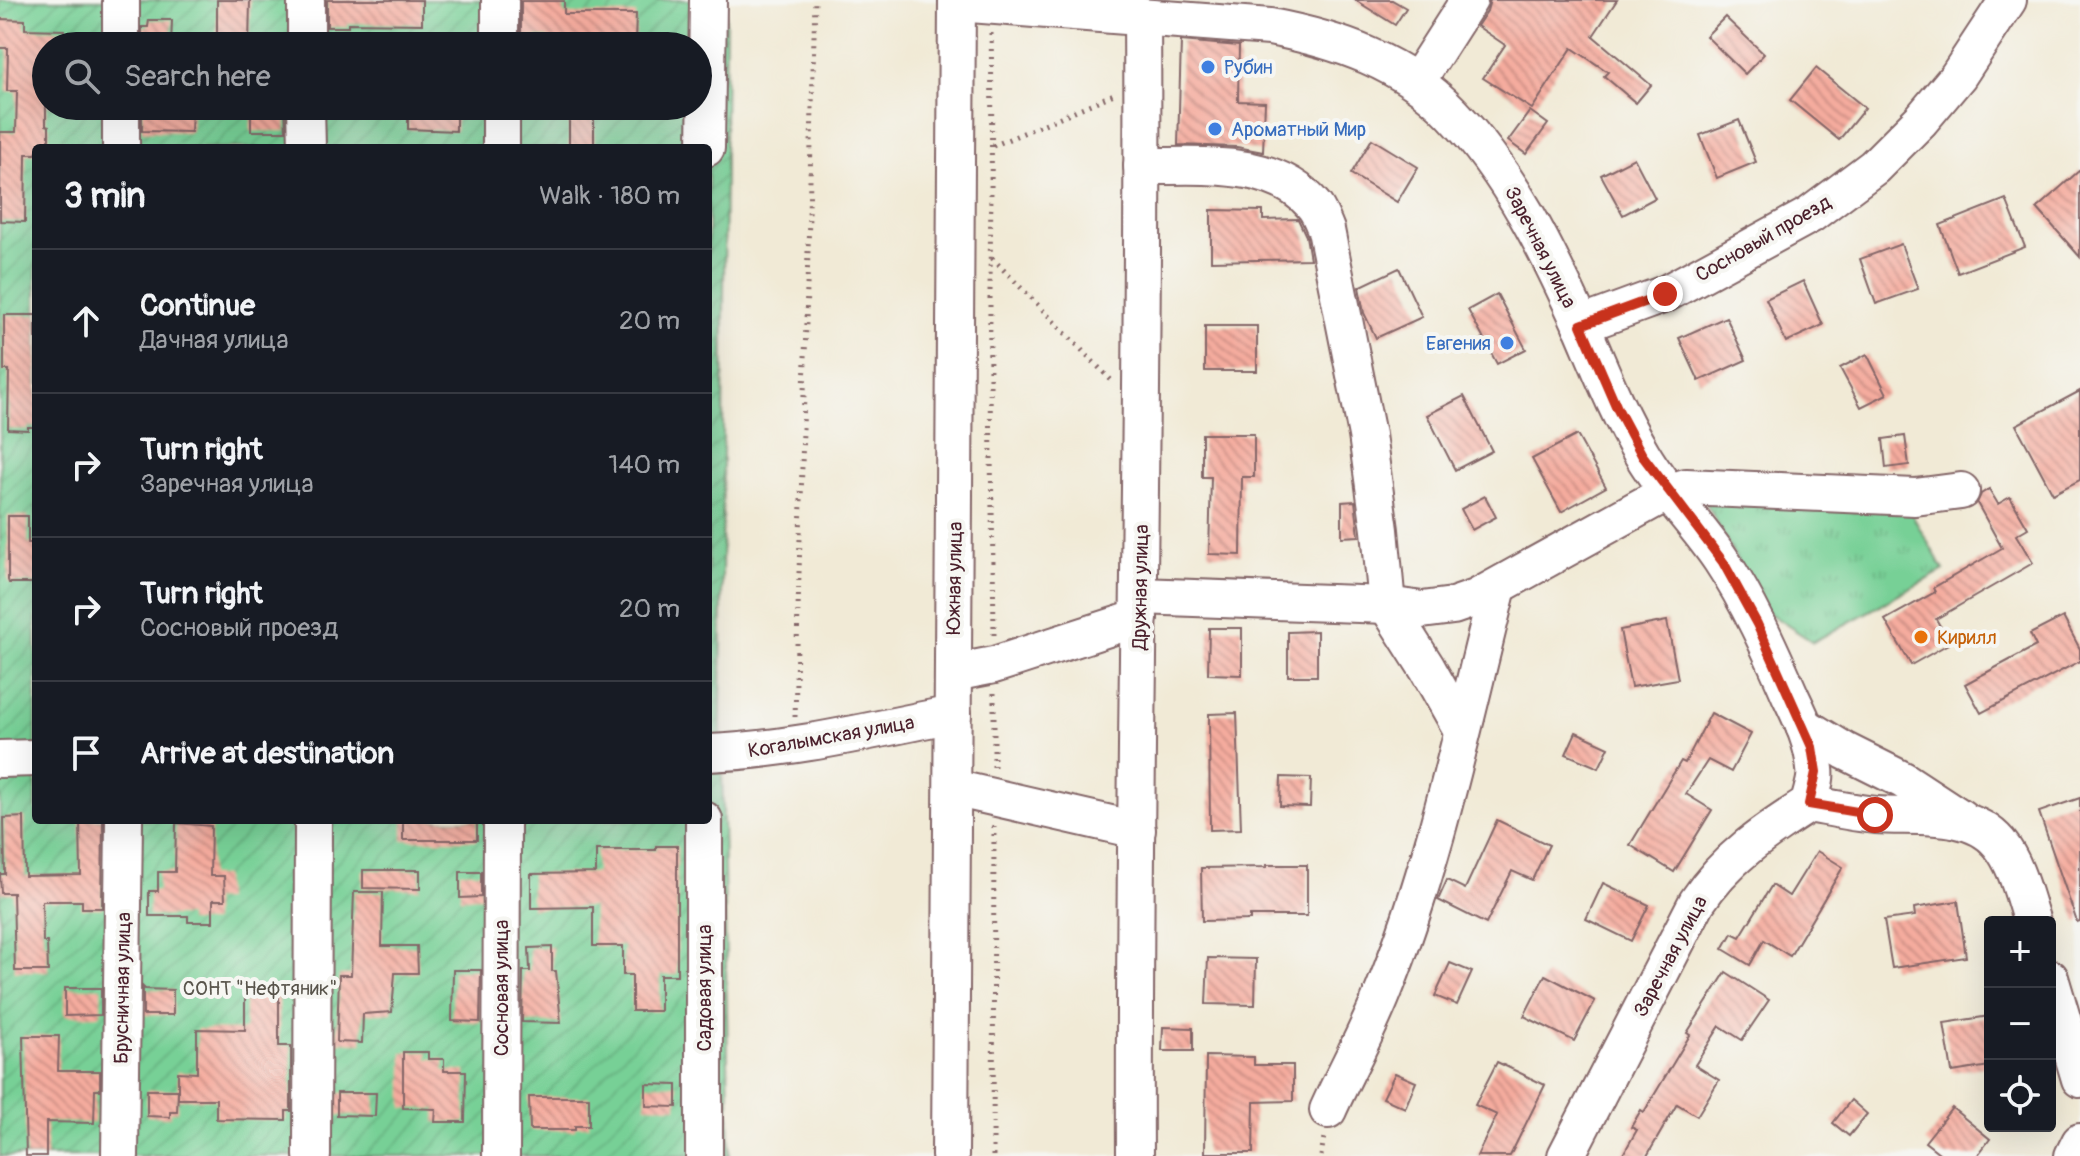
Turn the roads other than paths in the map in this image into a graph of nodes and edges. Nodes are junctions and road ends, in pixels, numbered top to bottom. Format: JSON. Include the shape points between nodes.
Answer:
{"nodes":[{"id":1,"x":121,"y":0,"type":"edge"},
{"id":2,"x":306,"y":0,"type":"edge"},
{"id":3,"x":500,"y":0,"type":"edge"},
{"id":4,"x":708,"y":0,"type":"edge"},
{"id":5,"x":1469,"y":0,"type":"edge"},
{"id":6,"x":2008,"y":0,"type":"edge"},
{"id":7,"x":974,"y":2,"type":"edge"},
{"id":8,"x":1142,"y":17,"type":"junction"},
{"id":9,"x":121,"y":32,"type":"edge"},
{"id":10,"x":306,"y":32,"type":"edge"},
{"id":11,"x":500,"y":32,"type":"edge"},
{"id":12,"x":708,"y":32,"type":"edge"},
{"id":13,"x":1417,"y":81,"type":"junction"},
{"id":14,"x":121,"y":120,"type":"edge"},
{"id":15,"x":306,"y":120,"type":"edge"},
{"id":16,"x":501,"y":120,"type":"edge"},
{"id":17,"x":706,"y":120,"type":"edge"},
{"id":18,"x":121,"y":144,"type":"edge"},
{"id":19,"x":307,"y":144,"type":"edge"},
{"id":20,"x":501,"y":144,"type":"edge"},
{"id":21,"x":706,"y":144,"type":"edge"},
{"id":22,"x":1142,"y":166,"type":"junction"},
{"id":23,"x":1581,"y":325,"type":"junction"},
{"id":24,"x":1961,"y":491,"type":"dead end"},
{"id":25,"x":1668,"y":492,"type":"junction"},
{"id":26,"x":1498,"y":587,"type":"junction"},
{"id":27,"x":1387,"y":605,"type":"junction"},
{"id":28,"x":1139,"y":607,"type":"junction"},
{"id":29,"x":953,"y":673,"type":"junction"},
{"id":30,"x":953,"y":714,"type":"junction"},
{"id":31,"x":1804,"y":726,"type":"junction"},
{"id":32,"x":1462,"y":730,"type":"junction"},
{"id":33,"x":712,"y":753,"type":"edge"},
{"id":34,"x":32,"y":758,"type":"edge"},
{"id":35,"x":0,"y":759,"type":"edge"},
{"id":36,"x":953,"y":788,"type":"junction"},
{"id":37,"x":1809,"y":804,"type":"junction"},
{"id":38,"x":1965,"y":821,"type":"junction"},
{"id":39,"x":124,"y":824,"type":"edge"},
{"id":40,"x":313,"y":824,"type":"edge"},
{"id":41,"x":502,"y":824,"type":"edge"},
{"id":42,"x":704,"y":824,"type":"edge"},
{"id":43,"x":1137,"y":830,"type":"junction"},
{"id":44,"x":2030,"y":916,"type":"edge"},
{"id":45,"x":2053,"y":988,"type":"edge"},
{"id":46,"x":2080,"y":1079,"type":"edge"},
{"id":47,"x":1328,"y":1110,"type":"dead end"},
{"id":48,"x":2080,"y":1142,"type":"edge"},
{"id":49,"x":120,"y":1156,"type":"edge"},
{"id":50,"x":312,"y":1156,"type":"edge"},
{"id":51,"x":501,"y":1156,"type":"edge"},
{"id":52,"x":704,"y":1156,"type":"edge"},
{"id":53,"x":950,"y":1156,"type":"edge"},
{"id":54,"x":1135,"y":1156,"type":"edge"},
{"id":55,"x":1566,"y":1156,"type":"edge"},
{"id":56,"x":2073,"y":1156,"type":"edge"}],
"edges":[{"from":1,"to":9,"type":"street"},
{"from":2,"to":10,"type":"street"},
{"from":3,"to":11,"type":"street"},
{"from":4,"to":12,"type":"street"},
{"from":5,"to":13,"type":"street"},
{"from":6,"to":23,"type":"street","name":"Сосновый проезд","via":[[1958,76],[1874,167],[1810,215],[1665,294]]},
{"from":7,"to":8,"type":"street","name":"Заречная улица"},
{"from":7,"to":29,"type":"street","name":"Южная улица"},
{"from":8,"to":13,"type":"street","name":"Заречная улица","via":[[1319,36],[1362,51]]},
{"from":8,"to":22,"type":"street","name":"Дружная улица"},
{"from":13,"to":23,"type":"street","name":"Заречная улица","via":[[1500,171]]},
{"from":14,"to":18,"type":"street"},
{"from":15,"to":19,"type":"street"},
{"from":16,"to":20,"type":"street"},
{"from":17,"to":21,"type":"street"},
{"from":22,"to":27,"type":"street","via":[[1236,168],[1267,175],[1315,208],[1326,230],[1367,435]]},
{"from":22,"to":28,"type":"street","name":"Дружная улица"},
{"from":23,"to":25,"type":"street","name":"Заречная улица","via":[[1617,408]]},
{"from":24,"to":25,"type":"street","via":[[1915,497],[1686,487]]},
{"from":25,"to":26,"type":"street"},
{"from":25,"to":31,"type":"street","name":"Заречная улица","via":[[1723,562]]},
{"from":26,"to":27,"type":"street","via":[[1453,606],[1422,610]]},
{"from":26,"to":32,"type":"street"},
{"from":27,"to":28,"type":"street"},
{"from":27,"to":32,"type":"street"},
{"from":28,"to":29,"type":"street","via":[[994,665]]},
{"from":28,"to":43,"type":"street","name":"Дружная улица"},
{"from":29,"to":30,"type":"street","name":"Южная улица"},
{"from":30,"to":33,"type":"street","name":"Когалымская улица","via":[[794,746]]},
{"from":30,"to":36,"type":"street","name":"Южная улица"},
{"from":31,"to":37,"type":"street","name":"Заречная улица","via":[[1816,772]]},
{"from":31,"to":38,"type":"street"},
{"from":32,"to":47,"type":"street","via":[[1403,939]]},
{"from":34,"to":35,"type":"street"},
{"from":36,"to":43,"type":"street"},
{"from":36,"to":53,"type":"street","name":"Южная улица"},
{"from":37,"to":38,"type":"street"},
{"from":37,"to":55,"type":"street","name":"Заречная улица","via":[[1735,855],[1713,877]]},
{"from":38,"to":44,"type":"street","via":[[1983,828],[2012,861]]},
{"from":39,"to":49,"type":"street","name":"Брусничная улица"},
{"from":40,"to":50,"type":"street"},
{"from":41,"to":51,"type":"street","name":"Сосновая улица"},
{"from":42,"to":52,"type":"street","name":"Садовая улица"},
{"from":43,"to":54,"type":"street","name":"Дружная улица"},
{"from":45,"to":46,"type":"street"},
{"from":48,"to":56,"type":"street"}]}
